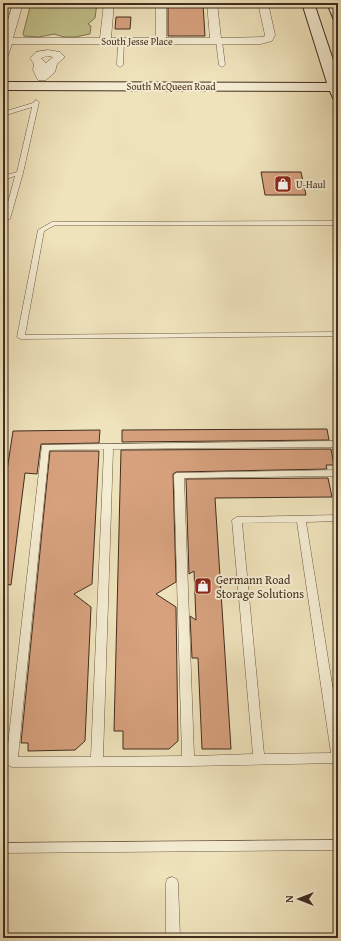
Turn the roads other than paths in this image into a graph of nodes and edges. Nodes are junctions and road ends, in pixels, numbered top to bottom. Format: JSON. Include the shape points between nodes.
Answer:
{"nodes":[{"id":1,"x":18,"y":3,"type":"edge"},
{"id":2,"x":109,"y":3,"type":"edge"},
{"id":3,"x":161,"y":3,"type":"edge"},
{"id":4,"x":212,"y":3,"type":"edge"},
{"id":5,"x":263,"y":3,"type":"edge"},
{"id":6,"x":308,"y":3,"type":"edge"},
{"id":7,"x":333,"y":3,"type":"edge"},
{"id":8,"x":338,"y":18,"type":"edge"},
{"id":9,"x":8,"y":41,"type":"junction"},
{"id":10,"x":46,"y":41,"type":"junction"},
{"id":11,"x":57,"y":42,"type":"junction"},
{"id":12,"x":105,"y":42,"type":"junction"},
{"id":13,"x":121,"y":42,"type":"junction"},
{"id":14,"x":161,"y":42,"type":"junction"},
{"id":15,"x":217,"y":42,"type":"junction"},
{"id":16,"x":40,"y":54,"type":"junction"},
{"id":17,"x":56,"y":54,"type":"junction"},
{"id":18,"x":3,"y":56,"type":"edge"},
{"id":19,"x":222,"y":64,"type":"dead end"},
{"id":20,"x":120,"y":65,"type":"dead end"},
{"id":21,"x":178,"y":77,"type":"junction"},
{"id":22,"x":3,"y":78,"type":"edge"},
{"id":23,"x":41,"y":82,"type":"junction"},
{"id":24,"x":336,"y":85,"type":"edge"},
{"id":25,"x":3,"y":86,"type":"edge"},
{"id":26,"x":111,"y":86,"type":"junction"},
{"id":27,"x":3,"y":114,"type":"edge"},
{"id":28,"x":20,"y":173,"type":"junction"},
{"id":29,"x":3,"y":178,"type":"edge"},
{"id":30,"x":3,"y":198,"type":"edge"},
{"id":31,"x":12,"y":198,"type":"junction"},
{"id":32,"x":3,"y":219,"type":"edge"},
{"id":33,"x":337,"y":222,"type":"edge"},
{"id":34,"x":338,"y":233,"type":"edge"},
{"id":35,"x":338,"y":334,"type":"edge"},
{"id":36,"x":109,"y":446,"type":"junction"},
{"id":37,"x":337,"y":447,"type":"edge"},
{"id":38,"x":338,"y":473,"type":"edge"},
{"id":39,"x":338,"y":518,"type":"edge"},
{"id":40,"x":301,"y":519,"type":"junction"},
{"id":41,"x":338,"y":758,"type":"edge"},
{"id":42,"x":259,"y":759,"type":"junction"},
{"id":43,"x":97,"y":761,"type":"junction"},
{"id":44,"x":188,"y":761,"type":"junction"},
{"id":45,"x":338,"y":845,"type":"edge"},
{"id":46,"x":3,"y":848,"type":"edge"},
{"id":47,"x":172,"y":883,"type":"dead end"},
{"id":48,"x":172,"y":938,"type":"edge"}],
"edges":[{"from":1,"to":9,"type":"street"},
{"from":2,"to":12,"type":"street"},
{"from":3,"to":14,"type":"street"},
{"from":4,"to":15,"type":"street"},
{"from":5,"to":15,"type":"street","name":"South Jesse Place","via":[[269,38]]},
{"from":6,"to":24,"type":"main road"},
{"from":7,"to":8,"type":"main road"},
{"from":9,"to":10,"type":"street","name":"South Jesse Place"},
{"from":9,"to":18,"type":"street"},
{"from":10,"to":11,"type":"street","name":"South Jesse Place"},
{"from":10,"to":16,"type":"street"},
{"from":11,"to":12,"type":"street","name":"South Jesse Place"},
{"from":11,"to":17,"type":"street"},
{"from":12,"to":13,"type":"street","name":"South Jesse Place"},
{"from":13,"to":14,"type":"street","name":"South Jesse Place"},
{"from":13,"to":20,"type":"lane"},
{"from":14,"to":15,"type":"street","name":"South Jesse Place"},
{"from":15,"to":19,"type":"lane"},
{"from":16,"to":17,"type":"street"},
{"from":16,"to":23,"type":"street","via":[[35,58],[40,63]]},
{"from":17,"to":23,"type":"street","via":[[60,59],[52,63],[51,70]]},
{"from":21,"to":23,"type":"main road","name":"South McQueen Road"},
{"from":21,"to":24,"type":"main road","name":"South McQueen Road"},
{"from":21,"to":26,"type":"main road","via":[[166,81],[122,82]]},
{"from":22,"to":23,"type":"main road","name":"South McQueen Road"},
{"from":23,"to":25,"type":"main road","name":"South McQueen Road"},
{"from":23,"to":26,"type":"main road","name":"South McQueen Road"},
{"from":24,"to":26,"type":"main road","name":"South McQueen Road"},
{"from":27,"to":28,"type":"lane","via":[[35,103]]},
{"from":28,"to":29,"type":"lane"},
{"from":28,"to":31,"type":"lane"},
{"from":30,"to":31,"type":"lane"},
{"from":31,"to":32,"type":"lane","via":[[7,219]]},
{"from":33,"to":34,"type":"lane"},
{"from":33,"to":35,"type":"lane","via":[[54,223],[41,230],[21,336]]},
{"from":36,"to":37,"type":"lane"},
{"from":36,"to":43,"type":"lane"},
{"from":36,"to":43,"type":"lane","via":[[45,447],[12,762]]},
{"from":38,"to":44,"type":"lane","via":[[179,475]]},
{"from":39,"to":40,"type":"lane"},
{"from":40,"to":41,"type":"lane"},
{"from":40,"to":42,"type":"lane","via":[[237,520]]},
{"from":41,"to":42,"type":"lane"},
{"from":42,"to":44,"type":"lane"},
{"from":43,"to":44,"type":"lane"},
{"from":45,"to":46,"type":"lane"},
{"from":47,"to":48,"type":"lane"}]}
